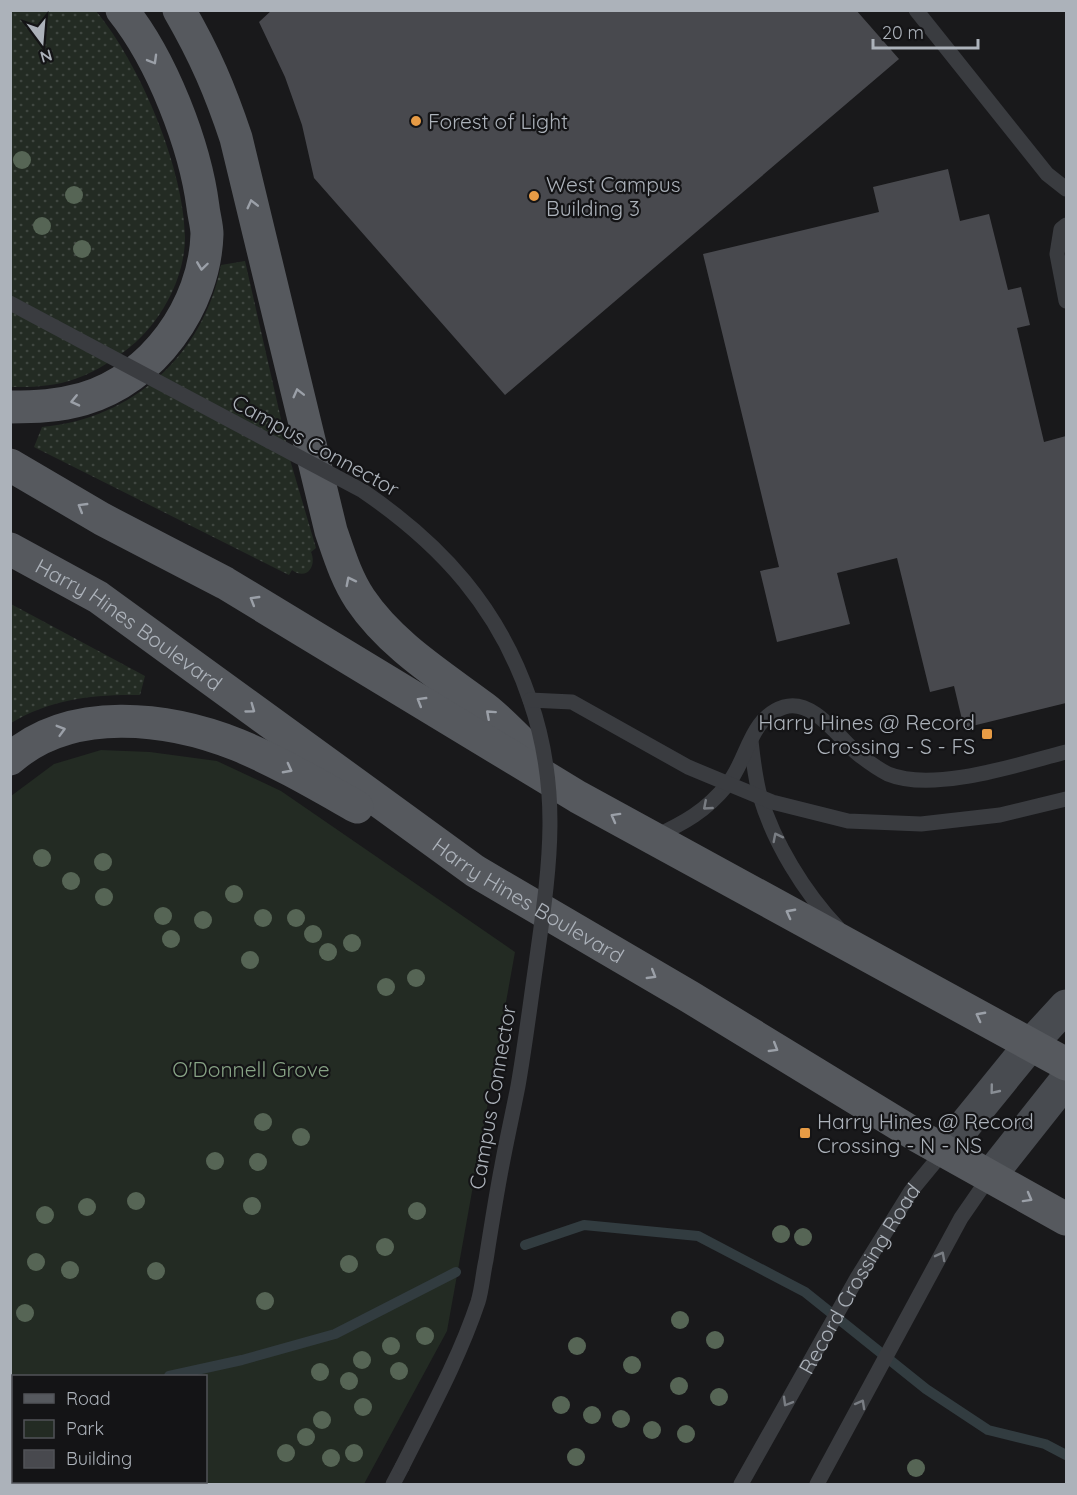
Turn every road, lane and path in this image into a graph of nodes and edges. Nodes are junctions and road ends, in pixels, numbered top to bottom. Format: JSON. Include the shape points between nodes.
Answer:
{"nodes":[{"id":1,"x":122,"y":10,"type":"edge"},
{"id":2,"x":179,"y":10,"type":"edge"},
{"id":3,"x":916,"y":10,"type":"edge"},
{"id":4,"x":1066,"y":189,"type":"edge"},
{"id":5,"x":1066,"y":225,"type":"edge"},
{"id":6,"x":1066,"y":301,"type":"edge"},
{"id":7,"x":10,"y":303,"type":"edge"},
{"id":8,"x":10,"y":407,"type":"edge"},
{"id":9,"x":10,"y":465,"type":"edge"},
{"id":10,"x":10,"y":549,"type":"edge"},
{"id":11,"x":530,"y":700,"type":"junction"},
{"id":12,"x":751,"y":741,"type":"junction"},
{"id":13,"x":1066,"y":752,"type":"edge"},
{"id":14,"x":10,"y":759,"type":"edge"},
{"id":15,"x":578,"y":797,"type":"junction"},
{"id":16,"x":1066,"y":799,"type":"edge"},
{"id":17,"x":653,"y":838,"type":"junction"},
{"id":18,"x":475,"y":871,"type":"junction"},
{"id":19,"x":860,"y":951,"type":"junction"},
{"id":20,"x":1066,"y":1006,"type":"edge"},
{"id":21,"x":1031,"y":1044,"type":"junction"},
{"id":22,"x":1066,"y":1064,"type":"edge"},
{"id":23,"x":1066,"y":1080,"type":"edge"},
{"id":24,"x":945,"y":1151,"type":"junction"},
{"id":25,"x":990,"y":1176,"type":"junction"},
{"id":26,"x":1066,"y":1219,"type":"edge"},
{"id":27,"x":820,"y":1479,"type":"edge"},
{"id":28,"x":393,"y":1485,"type":"edge"},
{"id":29,"x":741,"y":1485,"type":"edge"}],
"edges":[{"from":1,"to":8,"type":"main road","one_way":true,"via":[[158,69],[185,132],[200,185],[207,234],[201,278],[180,323],[157,354],[120,383],[85,399],[47,407]]},
{"from":15,"to":2,"type":"main road","one_way":true,"via":[[486,710],[407,651],[378,623],[344,569],[331,531],[236,138],[203,51]]},
{"from":3,"to":4,"type":"lane","via":[[1047,174]]},
{"from":5,"to":6,"type":"lane","via":[[1061,229],[1057,254]]},
{"from":7,"to":11,"type":"lane","name":"Campus Connector","bridge":true,"via":[[363,491],[394,512],[451,564],[475,594],[514,660]]},
{"from":15,"to":9,"type":"main road","one_way":true,"via":[[225,583],[102,519]]},
{"from":10,"to":18,"type":"main road","name":"Harry Hines Boulevard","one_way":true,"via":[[98,597]]},
{"from":11,"to":16,"type":"lane","bridge":true,"via":[[572,702],[688,767],[772,802],[848,821],[921,824],[1000,815]]},
{"from":11,"to":28,"type":"lane","name":"Campus Connector","bridge":true,"via":[[542,742],[552,829],[518,1083],[479,1300],[457,1357]]},
{"from":12,"to":13,"type":"lane","via":[[760,722],[787,706],[817,714],[873,765],[910,779],[956,778]]},
{"from":12,"to":17,"type":"lane","one_way":true,"via":[[729,783],[716,798],[688,821]]},
{"from":19,"to":12,"type":"lane","one_way":true,"via":[[829,918],[785,853],[760,796]]},
{"from":14,"to":18,"type":"main road","one_way":true,"via":[[48,734],[81,725],[118,720],[192,731],[237,745],[280,765]]},
{"from":17,"to":15,"type":"main road","one_way":true},
{"from":19,"to":17,"type":"main road","one_way":true},
{"from":18,"to":24,"type":"main road","name":"Harry Hines Boulevard","one_way":true},
{"from":21,"to":19,"type":"main road","one_way":true},
{"from":20,"to":21,"type":"street","name":"Record Crossing Road"},
{"from":21,"to":22,"type":"main road"},
{"from":21,"to":24,"type":"street","name":"Record Crossing Road","one_way":true},
{"from":23,"to":25,"type":"street"},
{"from":24,"to":25,"type":"main road","name":"Harry Hines Boulevard"},
{"from":24,"to":29,"type":"lane","name":"Record Crossing Road","one_way":true,"via":[[910,1191]]},
{"from":25,"to":26,"type":"main road","name":"Harry Hines Boulevard","one_way":true},
{"from":27,"to":25,"type":"lane","one_way":true,"via":[[961,1218]]}]}
